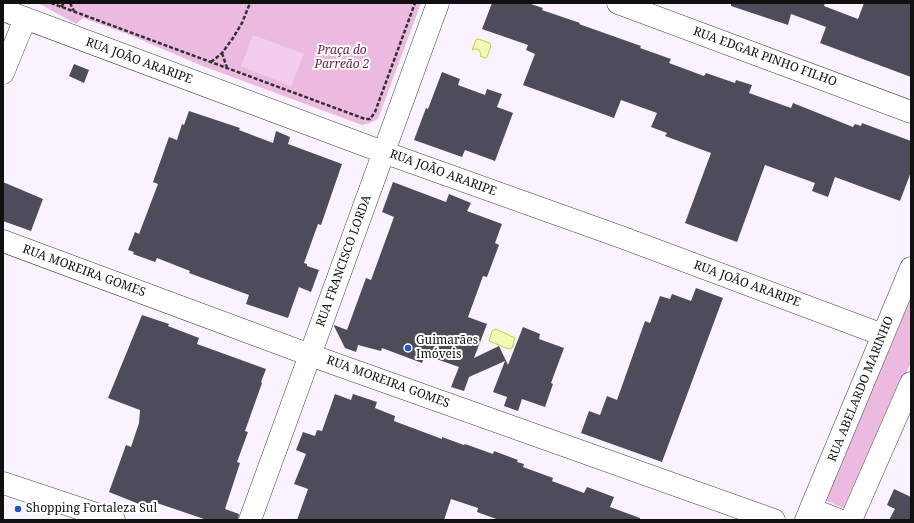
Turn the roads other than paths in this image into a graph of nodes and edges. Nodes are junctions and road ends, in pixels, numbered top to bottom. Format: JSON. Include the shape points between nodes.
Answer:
{"nodes":[{"id":1,"x":438,"y":3,"type":"edge"},
{"id":2,"x":618,"y":3,"type":"edge"},
{"id":3,"x":12,"y":14,"type":"edge"},
{"id":4,"x":3,"y":73,"type":"edge"},
{"id":5,"x":911,"y":112,"type":"edge"},
{"id":6,"x":383,"y":152,"type":"junction"},
{"id":7,"x":3,"y":241,"type":"edge"},
{"id":8,"x":911,"y":268,"type":"edge"},
{"id":9,"x":883,"y":335,"type":"junction"},
{"id":10,"x":310,"y":355,"type":"junction"},
{"id":11,"x":911,"y":383,"type":"edge"},
{"id":12,"x":3,"y":483,"type":"edge"},
{"id":13,"x":809,"y":515,"type":"edge"},
{"id":14,"x":114,"y":520,"type":"edge"},
{"id":15,"x":250,"y":520,"type":"edge"},
{"id":16,"x":774,"y":520,"type":"edge"},
{"id":17,"x":838,"y":520,"type":"edge"},
{"id":18,"x":851,"y":520,"type":"edge"}],
"edges":[{"from":1,"to":6,"type":"street","name":"RUA FRANCISCO LORDA"},
{"from":2,"to":5,"type":"street","name":"RUA EDGAR PINHO FILHO"},
{"from":3,"to":4,"type":"street"},
{"from":3,"to":6,"type":"street","name":"RUA JOÃO ARARIPE"},
{"from":6,"to":9,"type":"street","name":"RUA JOÃO ARARIPE"},
{"from":6,"to":10,"type":"street","name":"RUA FRANCISCO LORDA"},
{"from":7,"to":10,"type":"street","name":"RUA MOREIRA GOMES"},
{"from":8,"to":9,"type":"street","name":"RUA ABELARDO MARINHO"},
{"from":9,"to":13,"type":"street","name":"RUA ABELARDO MARINHO"},
{"from":10,"to":15,"type":"street","name":"RUA FRANCISCO LORDA"},
{"from":10,"to":16,"type":"street","name":"RUA MOREIRA GOMES"},
{"from":11,"to":18,"type":"street"},
{"from":12,"to":14,"type":"street"},
{"from":13,"to":17,"type":"street","name":"RUA ABELARDO MARINHO"}]}
